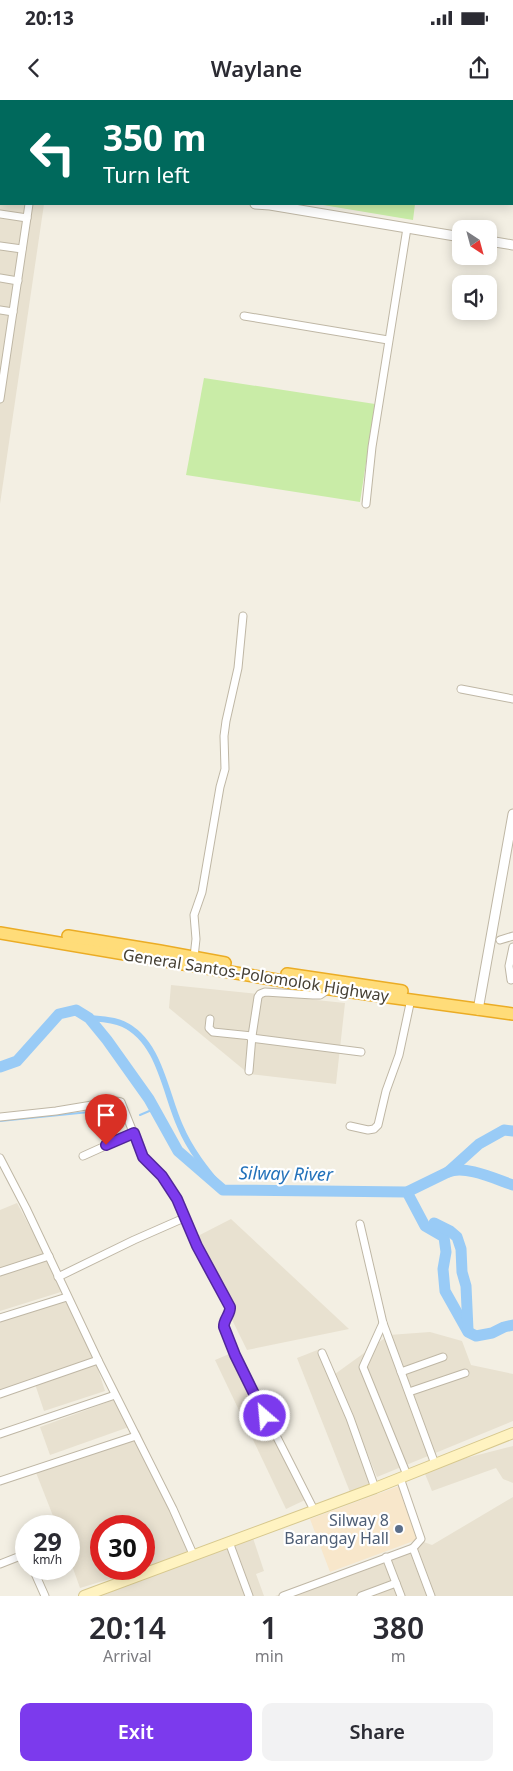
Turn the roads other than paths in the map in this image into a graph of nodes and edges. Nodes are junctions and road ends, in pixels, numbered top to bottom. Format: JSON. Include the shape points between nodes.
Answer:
{"nodes":[{"id":1,"x":29,"y":205,"type":"edge"},
{"id":2,"x":270,"y":205,"type":"edge"},
{"id":3,"x":0,"y":214,"type":"edge"},
{"id":4,"x":27,"y":218,"type":"junction"},
{"id":5,"x":407,"y":228,"type":"junction"},
{"id":6,"x":452,"y":236,"type":"edge"},
{"id":7,"x":498,"y":242,"type":"edge"},
{"id":8,"x":513,"y":245,"type":"edge"},
{"id":9,"x":0,"y":246,"type":"edge"},
{"id":10,"x":22,"y":249,"type":"junction"},
{"id":11,"x":0,"y":278,"type":"edge"},
{"id":12,"x":18,"y":281,"type":"junction"},
{"id":13,"x":0,"y":310,"type":"edge"},
{"id":14,"x":13,"y":312,"type":"junction"},
{"id":15,"x":244,"y":316,"type":"dead end"},
{"id":16,"x":388,"y":340,"type":"junction"},
{"id":17,"x":0,"y":395,"type":"edge"},
{"id":18,"x":0,"y":399,"type":"edge"},
{"id":19,"x":366,"y":504,"type":"dead end"},
{"id":20,"x":243,"y":616,"type":"dead end"},
{"id":21,"x":461,"y":689,"type":"dead end"},
{"id":22,"x":513,"y":698,"type":"edge"},
{"id":23,"x":513,"y":814,"type":"edge"},
{"id":24,"x":0,"y":926,"type":"edge"},
{"id":25,"x":0,"y":933,"type":"edge"},
{"id":26,"x":513,"y":936,"type":"edge"},
{"id":27,"x":500,"y":940,"type":"dead end"},
{"id":28,"x":513,"y":947,"type":"edge"},
{"id":29,"x":194,"y":957,"type":"junction"},
{"id":30,"x":511,"y":980,"type":"dead end"},
{"id":31,"x":330,"y":989,"type":"junction"},
{"id":32,"x":411,"y":999,"type":"junction"},
{"id":33,"x":478,"y":1006,"type":"junction"},
{"id":34,"x":513,"y":1007,"type":"edge"},
{"id":35,"x":513,"y":1014,"type":"edge"},
{"id":36,"x":210,"y":1018,"type":"dead end"},
{"id":37,"x":252,"y":1037,"type":"junction"},
{"id":38,"x":360,"y":1052,"type":"dead end"},
{"id":39,"x":248,"y":1071,"type":"dead end"},
{"id":40,"x":0,"y":1117,"type":"edge"},
{"id":41,"x":350,"y":1126,"type":"dead end"},
{"id":42,"x":134,"y":1133,"type":"junction"},
{"id":43,"x":83,"y":1156,"type":"dead end"},
{"id":44,"x":0,"y":1158,"type":"edge"},
{"id":45,"x":184,"y":1218,"type":"junction"},
{"id":46,"x":360,"y":1224,"type":"dead end"},
{"id":47,"x":49,"y":1256,"type":"junction"},
{"id":48,"x":0,"y":1272,"type":"edge"},
{"id":49,"x":58,"y":1276,"type":"junction"},
{"id":50,"x":66,"y":1297,"type":"junction"},
{"id":51,"x":0,"y":1318,"type":"edge"},
{"id":52,"x":383,"y":1323,"type":"junction"},
{"id":53,"x":322,"y":1353,"type":"dead end"},
{"id":54,"x":443,"y":1357,"type":"dead end"},
{"id":55,"x":98,"y":1360,"type":"junction"},
{"id":56,"x":401,"y":1372,"type":"junction"},
{"id":57,"x":465,"y":1373,"type":"dead end"},
{"id":58,"x":409,"y":1392,"type":"junction"},
{"id":59,"x":0,"y":1394,"type":"edge"},
{"id":60,"x":115,"y":1395,"type":"junction"},
{"id":61,"x":513,"y":1432,"type":"edge"},
{"id":62,"x":0,"y":1434,"type":"edge"},
{"id":63,"x":136,"y":1436,"type":"junction"},
{"id":64,"x":435,"y":1464,"type":"junction"},
{"id":65,"x":404,"y":1476,"type":"junction"},
{"id":66,"x":0,"y":1481,"type":"edge"},
{"id":67,"x":375,"y":1488,"type":"junction"},
{"id":68,"x":314,"y":1510,"type":"junction"},
{"id":69,"x":229,"y":1542,"type":"junction"},
{"id":70,"x":413,"y":1548,"type":"junction"},
{"id":71,"x":193,"y":1554,"type":"junction"},
{"id":72,"x":386,"y":1557,"type":"junction"},
{"id":73,"x":15,"y":1558,"type":"edge"},
{"id":74,"x":0,"y":1564,"type":"edge"},
{"id":75,"x":38,"y":1580,"type":"edge"},
{"id":76,"x":396,"y":1583,"type":"junction"},
{"id":77,"x":45,"y":1596,"type":"edge"},
{"id":78,"x":84,"y":1596,"type":"edge"},
{"id":79,"x":249,"y":1596,"type":"edge"},
{"id":80,"x":283,"y":1596,"type":"edge"},
{"id":81,"x":362,"y":1596,"type":"edge"},
{"id":82,"x":400,"y":1596,"type":"edge"},
{"id":83,"x":431,"y":1596,"type":"edge"}],
"edges":[{"from":1,"to":4,"type":"street"},
{"from":2,"to":5,"type":"street"},
{"from":3,"to":4,"type":"street"},
{"from":4,"to":10,"type":"street"},
{"from":5,"to":6,"type":"street"},
{"from":5,"to":16,"type":"street"},
{"from":7,"to":8,"type":"street"},
{"from":9,"to":10,"type":"street"},
{"from":10,"to":12,"type":"street"},
{"from":11,"to":12,"type":"street"},
{"from":12,"to":14,"type":"street"},
{"from":13,"to":14,"type":"street"},
{"from":14,"to":17,"type":"street"},
{"from":15,"to":16,"type":"street"},
{"from":16,"to":19,"type":"street"},
{"from":17,"to":18,"type":"street"},
{"from":20,"to":29,"type":"street","via":[[238,668],[225,729],[225,769],[194,915]]},
{"from":21,"to":22,"type":"street"},
{"from":23,"to":33,"type":"street"},
{"from":24,"to":29,"type":"highway"},
{"from":25,"to":31,"type":"highway","name":"General Santos-Polomolok Highway"},
{"from":26,"to":27,"type":"street"},
{"from":28,"to":30,"type":"street","via":[[509,966]]},
{"from":29,"to":33,"type":"highway"},
{"from":31,"to":32,"type":"highway","name":"General Santos-Polomolok Highway"},
{"from":31,"to":37,"type":"street","via":[[320,995],[260,994]]},
{"from":32,"to":33,"type":"highway","name":"General Santos-Polomolok Highway"},
{"from":32,"to":41,"type":"street","via":[[399,1055],[378,1125],[368,1130]]},
{"from":33,"to":34,"type":"highway"},
{"from":33,"to":35,"type":"highway","name":"General Santos-Polomolok Highway"},
{"from":36,"to":37,"type":"street","via":[[209,1028],[213,1032]]},
{"from":37,"to":38,"type":"street"},
{"from":37,"to":39,"type":"street"},
{"from":40,"to":42,"type":"street","via":[[119,1101]]},
{"from":42,"to":43,"type":"street"},
{"from":42,"to":45,"type":"street","via":[[143,1157],[162,1176],[177,1199]]},
{"from":44,"to":47,"type":"street"},
{"from":45,"to":49,"type":"street"},
{"from":45,"to":68,"type":"street","via":[[230,1307],[223,1325],[235,1355]]},
{"from":46,"to":52,"type":"street"},
{"from":47,"to":48,"type":"street"},
{"from":47,"to":49,"type":"street"},
{"from":49,"to":50,"type":"street"},
{"from":50,"to":51,"type":"street"},
{"from":50,"to":55,"type":"street"},
{"from":52,"to":56,"type":"street"},
{"from":52,"to":65,"type":"street","via":[[363,1367]]},
{"from":53,"to":67,"type":"street"},
{"from":54,"to":56,"type":"street"},
{"from":55,"to":59,"type":"street"},
{"from":55,"to":60,"type":"street"},
{"from":56,"to":58,"type":"street"},
{"from":57,"to":58,"type":"street"},
{"from":58,"to":64,"type":"street"},
{"from":60,"to":62,"type":"street"},
{"from":60,"to":63,"type":"street"},
{"from":61,"to":64,"type":"main road"},
{"from":63,"to":66,"type":"street"},
{"from":63,"to":71,"type":"street"},
{"from":64,"to":65,"type":"main road"},
{"from":65,"to":67,"type":"main road"},
{"from":65,"to":70,"type":"street","via":[[421,1539]]},
{"from":67,"to":68,"type":"main road"},
{"from":68,"to":69,"type":"main road"},
{"from":69,"to":71,"type":"main road"},
{"from":69,"to":79,"type":"street"},
{"from":70,"to":72,"type":"street"},
{"from":70,"to":83,"type":"street"},
{"from":71,"to":78,"type":"main road"},
{"from":72,"to":76,"type":"street"},
{"from":72,"to":80,"type":"street"},
{"from":73,"to":74,"type":"street"},
{"from":75,"to":77,"type":"street"},
{"from":76,"to":81,"type":"street"},
{"from":76,"to":82,"type":"street"}]}
